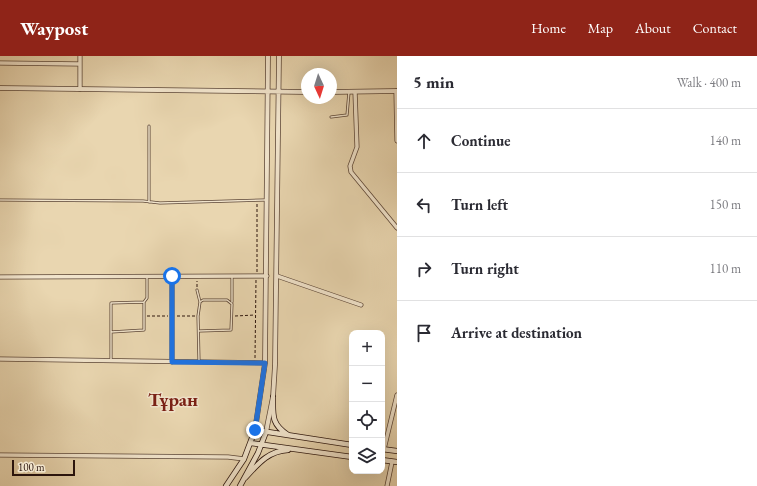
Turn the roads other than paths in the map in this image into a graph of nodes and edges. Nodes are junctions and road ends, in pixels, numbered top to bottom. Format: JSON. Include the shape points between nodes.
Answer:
{"nodes":[{"id":1,"x":80,"y":56,"type":"edge"},
{"id":2,"x":268,"y":56,"type":"edge"},
{"id":3,"x":279,"y":56,"type":"edge"},
{"id":4,"x":0,"y":63,"type":"edge"},
{"id":5,"x":80,"y":64,"type":"junction"},
{"id":6,"x":278,"y":83,"type":"junction"},
{"id":7,"x":0,"y":88,"type":"edge"},
{"id":8,"x":80,"y":89,"type":"junction"},
{"id":9,"x":396,"y":91,"type":"edge"},
{"id":10,"x":268,"y":92,"type":"junction"},
{"id":11,"x":278,"y":92,"type":"junction"},
{"id":12,"x":289,"y":92,"type":"junction"},
{"id":13,"x":301,"y":92,"type":"edge"},
{"id":14,"x":337,"y":92,"type":"edge"},
{"id":15,"x":349,"y":92,"type":"junction"},
{"id":16,"x":355,"y":92,"type":"junction"},
{"id":17,"x":278,"y":102,"type":"junction"},
{"id":18,"x":331,"y":117,"type":"dead end"},
{"id":19,"x":149,"y":126,"type":"dead end"},
{"id":20,"x":397,"y":141,"type":"edge"},
{"id":21,"x":267,"y":199,"type":"junction"},
{"id":22,"x":0,"y":200,"type":"edge"},
{"id":23,"x":149,"y":202,"type":"junction"},
{"id":24,"x":397,"y":228,"type":"edge"},
{"id":25,"x":148,"y":276,"type":"junction"},
{"id":26,"x":172,"y":276,"type":"junction"},
{"id":27,"x":232,"y":276,"type":"junction"},
{"id":28,"x":267,"y":276,"type":"junction"},
{"id":29,"x":276,"y":276,"type":"junction"},
{"id":30,"x":0,"y":277,"type":"edge"},
{"id":31,"x":197,"y":290,"type":"road end"},
{"id":32,"x":144,"y":302,"type":"junction"},
{"id":33,"x":200,"y":302,"type":"junction"},
{"id":34,"x":232,"y":304,"type":"junction"},
{"id":35,"x":361,"y":305,"type":"dead end"},
{"id":36,"x":199,"y":331,"type":"junction"},
{"id":37,"x":111,"y":332,"type":"junction"},
{"id":38,"x":0,"y":359,"type":"edge"},
{"id":39,"x":111,"y":361,"type":"junction"},
{"id":40,"x":172,"y":362,"type":"junction"},
{"id":41,"x":199,"y":362,"type":"junction"},
{"id":42,"x":265,"y":363,"type":"junction"},
{"id":43,"x":397,"y":395,"type":"edge"},
{"id":44,"x":273,"y":396,"type":"junction"},
{"id":45,"x":255,"y":430,"type":"junction"},
{"id":46,"x":266,"y":432,"type":"junction"},
{"id":47,"x":291,"y":437,"type":"junction"},
{"id":48,"x":385,"y":441,"type":"edge"},
{"id":49,"x":251,"y":443,"type":"junction"},
{"id":50,"x":262,"y":444,"type":"junction"},
{"id":51,"x":349,"y":445,"type":"edge"},
{"id":52,"x":385,"y":449,"type":"edge"},
{"id":53,"x":300,"y":450,"type":"junction"},
{"id":54,"x":397,"y":451,"type":"edge"},
{"id":55,"x":0,"y":455,"type":"edge"},
{"id":56,"x":349,"y":456,"type":"edge"},
{"id":57,"x":244,"y":459,"type":"junction"},
{"id":58,"x":385,"y":460,"type":"edge"},
{"id":59,"x":395,"y":462,"type":"edge"},
{"id":60,"x":245,"y":478,"type":"junction"},
{"id":61,"x":226,"y":486,"type":"edge"},
{"id":62,"x":240,"y":486,"type":"edge"},
{"id":63,"x":387,"y":486,"type":"edge"}],
"edges":[{"from":1,"to":5,"type":"street"},
{"from":2,"to":10,"type":"street"},
{"from":3,"to":6,"type":"street"},
{"from":4,"to":5,"type":"street"},
{"from":5,"to":8,"type":"street"},
{"from":6,"to":11,"type":"street"},
{"from":6,"to":12,"type":"street"},
{"from":7,"to":8,"type":"street"},
{"from":8,"to":10,"type":"street"},
{"from":9,"to":16,"type":"street"},
{"from":9,"to":20,"type":"street"},
{"from":10,"to":11,"type":"street"},
{"from":10,"to":21,"type":"street"},
{"from":11,"to":12,"type":"street"},
{"from":11,"to":17,"type":"street"},
{"from":12,"to":13,"type":"street"},
{"from":12,"to":17,"type":"street"},
{"from":14,"to":15,"type":"street"},
{"from":15,"to":16,"type":"street"},
{"from":15,"to":18,"type":"lane","via":[[347,115]]},
{"from":16,"to":24,"type":"street","via":[[357,147],[350,166],[351,172]]},
{"from":17,"to":29,"type":"street"},
{"from":19,"to":23,"type":"lane"},
{"from":21,"to":23,"type":"lane"},
{"from":21,"to":28,"type":"street"},
{"from":22,"to":23,"type":"lane"},
{"from":25,"to":26,"type":"street"},
{"from":25,"to":30,"type":"street"},
{"from":25,"to":32,"type":"lane","via":[[147,298]]},
{"from":26,"to":27,"type":"street"},
{"from":26,"to":40,"type":"street"},
{"from":27,"to":28,"type":"street"},
{"from":27,"to":34,"type":"lane"},
{"from":28,"to":42,"type":"street"},
{"from":29,"to":35,"type":"street"},
{"from":29,"to":44,"type":"street"},
{"from":31,"to":33,"type":"lane"},
{"from":32,"to":37,"type":"lane","via":[[144,330]]},
{"from":32,"to":37,"type":"lane","via":[[111,303]]},
{"from":33,"to":34,"type":"lane","via":[[228,300]]},
{"from":33,"to":36,"type":"lane"},
{"from":34,"to":36,"type":"lane","via":[[232,327],[228,331]]},
{"from":36,"to":41,"type":"lane"},
{"from":37,"to":39,"type":"lane"},
{"from":38,"to":39,"type":"street"},
{"from":39,"to":40,"type":"street"},
{"from":40,"to":41,"type":"street"},
{"from":41,"to":42,"type":"street"},
{"from":42,"to":45,"type":"street"},
{"from":43,"to":48,"type":"street"},
{"from":44,"to":46,"type":"street"},
{"from":44,"to":47,"type":"main road","via":[[277,427]]},
{"from":45,"to":46,"type":"main road"},
{"from":45,"to":49,"type":"main road"},
{"from":46,"to":47,"type":"main road"},
{"from":46,"to":50,"type":"main road"},
{"from":47,"to":51,"type":"main road"},
{"from":49,"to":50,"type":"main road"},
{"from":49,"to":57,"type":"main road"},
{"from":50,"to":53,"type":"main road"},
{"from":50,"to":60,"type":"main road"},
{"from":52,"to":54,"type":"main road"},
{"from":53,"to":56,"type":"main road"},
{"from":53,"to":60,"type":"main road","via":[[273,452]]},
{"from":55,"to":57,"type":"street"},
{"from":57,"to":61,"type":"main road"},
{"from":58,"to":59,"type":"main road"},
{"from":59,"to":63,"type":"street"},
{"from":60,"to":62,"type":"main road"}]}
